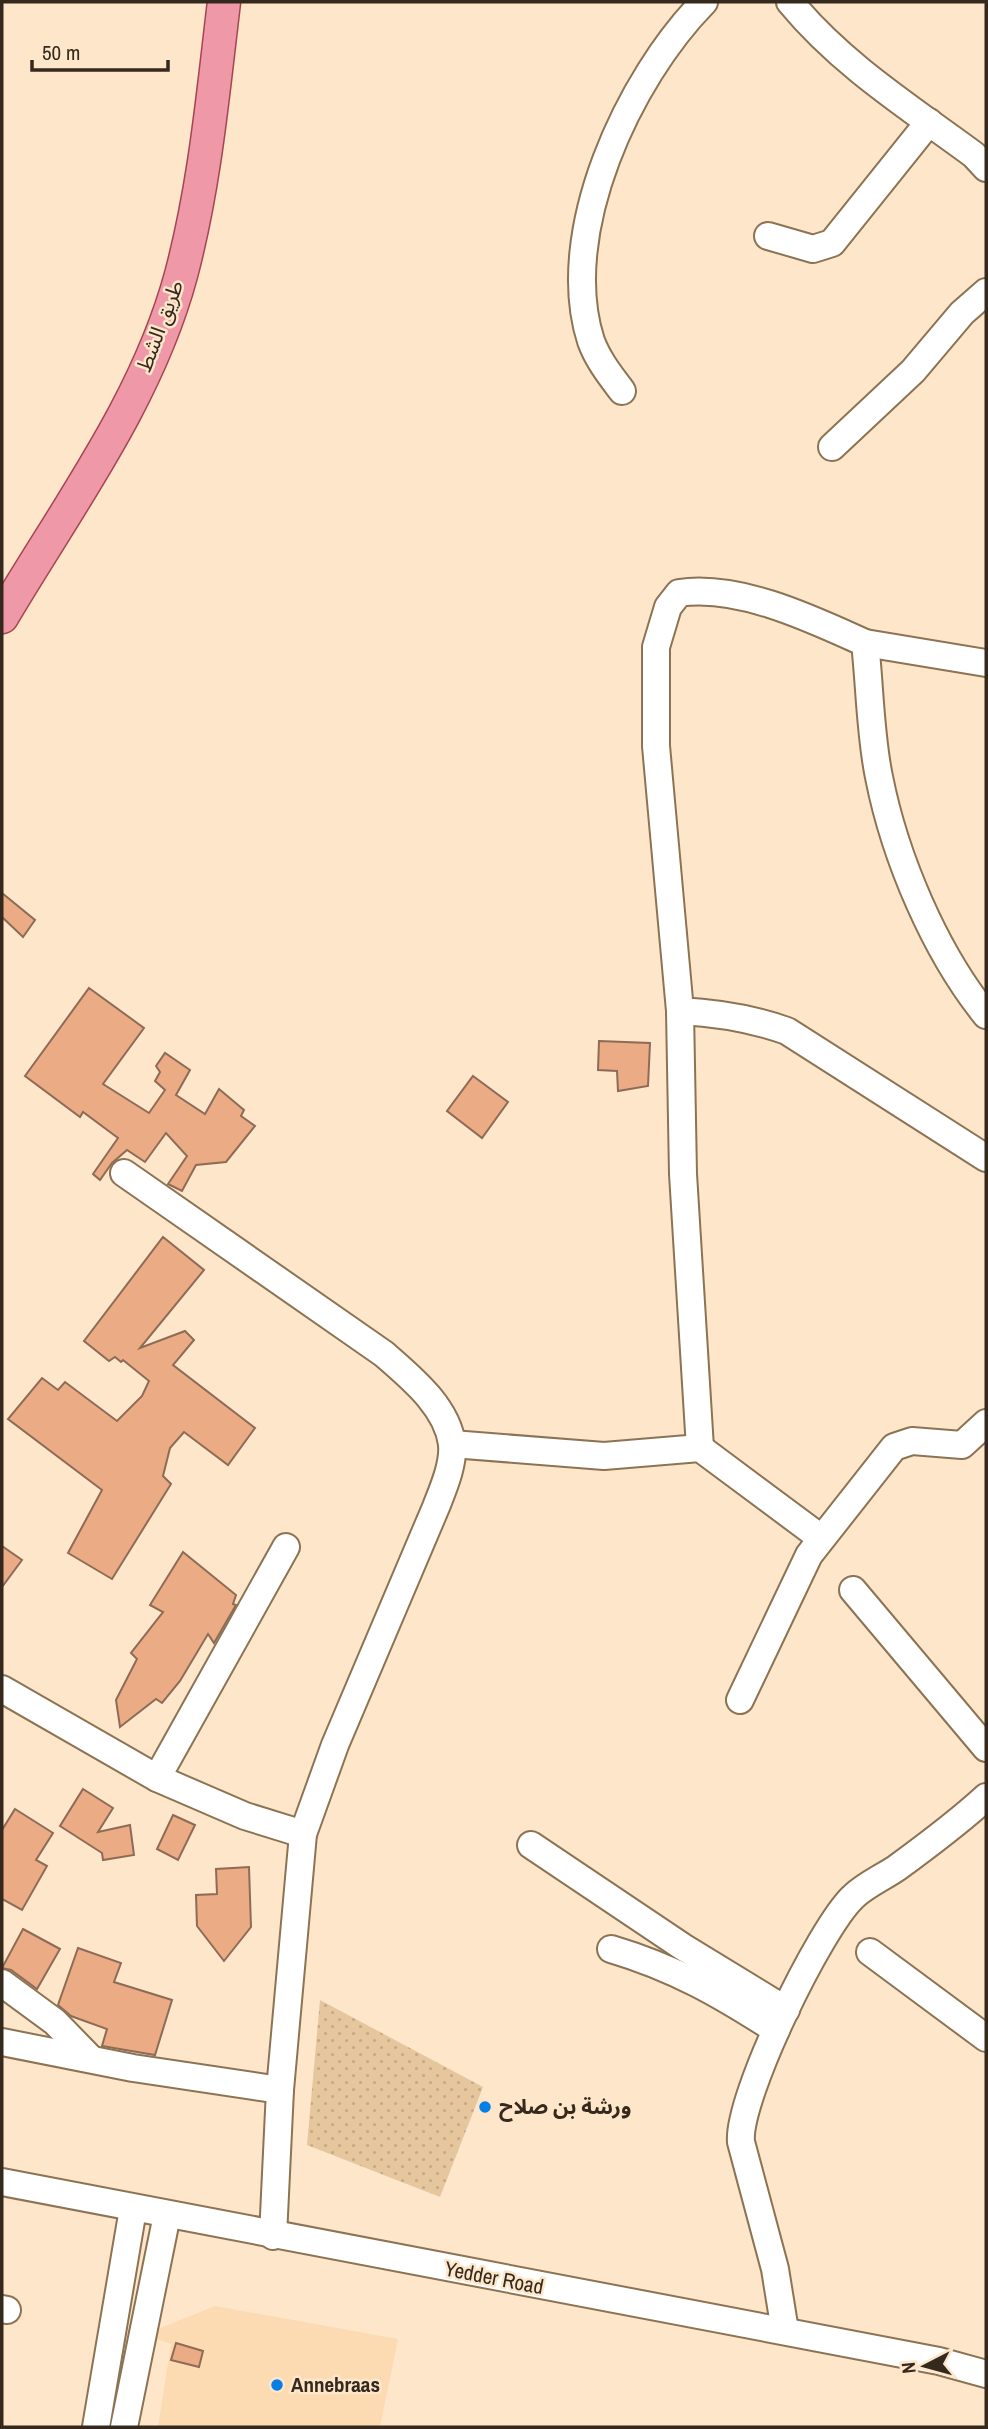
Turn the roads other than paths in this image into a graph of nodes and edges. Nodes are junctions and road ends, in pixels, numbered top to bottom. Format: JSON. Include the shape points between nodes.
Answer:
{"nodes":[{"id":1,"x":224,"y":2,"type":"edge"},
{"id":2,"x":705,"y":2,"type":"edge"},
{"id":3,"x":790,"y":2,"type":"edge"},
{"id":4,"x":929,"y":122,"type":"junction"},
{"id":5,"x":986,"y":168,"type":"edge"},
{"id":6,"x":768,"y":236,"type":"dead end"},
{"id":7,"x":986,"y":292,"type":"edge"},
{"id":8,"x":622,"y":391,"type":"dead end"},
{"id":9,"x":832,"y":447,"type":"dead end"},
{"id":10,"x":2,"y":617,"type":"edge"},
{"id":11,"x":865,"y":643,"type":"junction"},
{"id":12,"x":986,"y":663,"type":"edge"},
{"id":13,"x":680,"y":1011,"type":"junction"},
{"id":14,"x":986,"y":1015,"type":"edge"},
{"id":15,"x":986,"y":1158,"type":"edge"},
{"id":16,"x":124,"y":1173,"type":"dead end"},
{"id":17,"x":986,"y":1423,"type":"edge"},
{"id":18,"x":452,"y":1444,"type":"junction"},
{"id":19,"x":700,"y":1448,"type":"junction"},
{"id":20,"x":821,"y":1538,"type":"junction"},
{"id":21,"x":286,"y":1548,"type":"dead end"},
{"id":22,"x":853,"y":1590,"type":"dead end"},
{"id":23,"x":2,"y":1689,"type":"edge"},
{"id":24,"x":740,"y":1700,"type":"dead end"},
{"id":25,"x":986,"y":1748,"type":"edge"},
{"id":26,"x":157,"y":1778,"type":"junction"},
{"id":27,"x":986,"y":1797,"type":"edge"},
{"id":28,"x":303,"y":1835,"type":"junction"},
{"id":29,"x":531,"y":1846,"type":"dead end"},
{"id":30,"x":611,"y":1949,"type":"dead end"},
{"id":31,"x":870,"y":1952,"type":"dead end"},
{"id":32,"x":2,"y":1983,"type":"edge"},
{"id":33,"x":781,"y":2020,"type":"junction"},
{"id":34,"x":986,"y":2038,"type":"edge"},
{"id":35,"x":2,"y":2042,"type":"edge"},
{"id":36,"x":90,"y":2059,"type":"junction"},
{"id":37,"x":280,"y":2090,"type":"junction"},
{"id":38,"x":2,"y":2182,"type":"edge"},
{"id":39,"x":133,"y":2209,"type":"junction"},
{"id":40,"x":167,"y":2216,"type":"junction"},
{"id":41,"x":273,"y":2236,"type":"junction"},
{"id":42,"x":785,"y":2331,"type":"junction"},
{"id":43,"x":986,"y":2374,"type":"edge"},
{"id":44,"x":96,"y":2427,"type":"edge"},
{"id":45,"x":124,"y":2427,"type":"edge"}],
"edges":[{"from":1,"to":10,"type":"main road","name":"طريق الشط","via":[[205,161],[181,275],[166,319],[98,464]]},
{"from":2,"to":8,"type":"street","via":[[686,20],[624,119],[607,155],[584,237],[587,326],[599,360]]},
{"from":3,"to":4,"type":"street","via":[[840,56]]},
{"from":4,"to":5,"type":"street"},
{"from":4,"to":6,"type":"street","via":[[832,243],[813,249]]},
{"from":7,"to":9,"type":"street","via":[[962,313],[914,371]]},
{"from":11,"to":12,"type":"street"},
{"from":11,"to":13,"type":"street","via":[[765,603],[699,590],[679,593],[668,607],[656,647],[656,746]]},
{"from":11,"to":14,"type":"street","via":[[879,776],[893,824],[923,912]]},
{"from":13,"to":15,"type":"street","via":[[732,1015],[787,1031]]},
{"from":13,"to":19,"type":"street","via":[[683,1174]]},
{"from":16,"to":18,"type":"street","via":[[383,1354],[433,1402]]},
{"from":17,"to":20,"type":"street","via":[[961,1444],[912,1441],[894,1447]]},
{"from":18,"to":19,"type":"street","via":[[604,1456]]},
{"from":18,"to":28,"type":"street","via":[[436,1507],[335,1745]]},
{"from":19,"to":20,"type":"street"},
{"from":20,"to":24,"type":"street"},
{"from":21,"to":26,"type":"street"},
{"from":22,"to":25,"type":"street"},
{"from":23,"to":26,"type":"street"},
{"from":26,"to":28,"type":"street"},
{"from":27,"to":33,"type":"street","via":[[854,1896],[829,1928]]},
{"from":28,"to":37,"type":"street"},
{"from":29,"to":33,"type":"street","via":[[683,1947]]},
{"from":30,"to":33,"type":"street","via":[[681,1973]]},
{"from":31,"to":34,"type":"street"},
{"from":32,"to":36,"type":"street","via":[[47,2015]]},
{"from":33,"to":42,"type":"street","via":[[740,2127],[775,2269]]},
{"from":35,"to":36,"type":"street"},
{"from":36,"to":37,"type":"street"},
{"from":37,"to":41,"type":"street"},
{"from":38,"to":39,"type":"street","name":"Yedder Road"},
{"from":39,"to":40,"type":"street","name":"Yedder Road"},
{"from":39,"to":44,"type":"street"},
{"from":40,"to":41,"type":"street","name":"Yedder Road"},
{"from":40,"to":45,"type":"street"},
{"from":41,"to":42,"type":"street","name":"Yedder Road"},
{"from":42,"to":43,"type":"street","name":"Yedder Road"}]}
